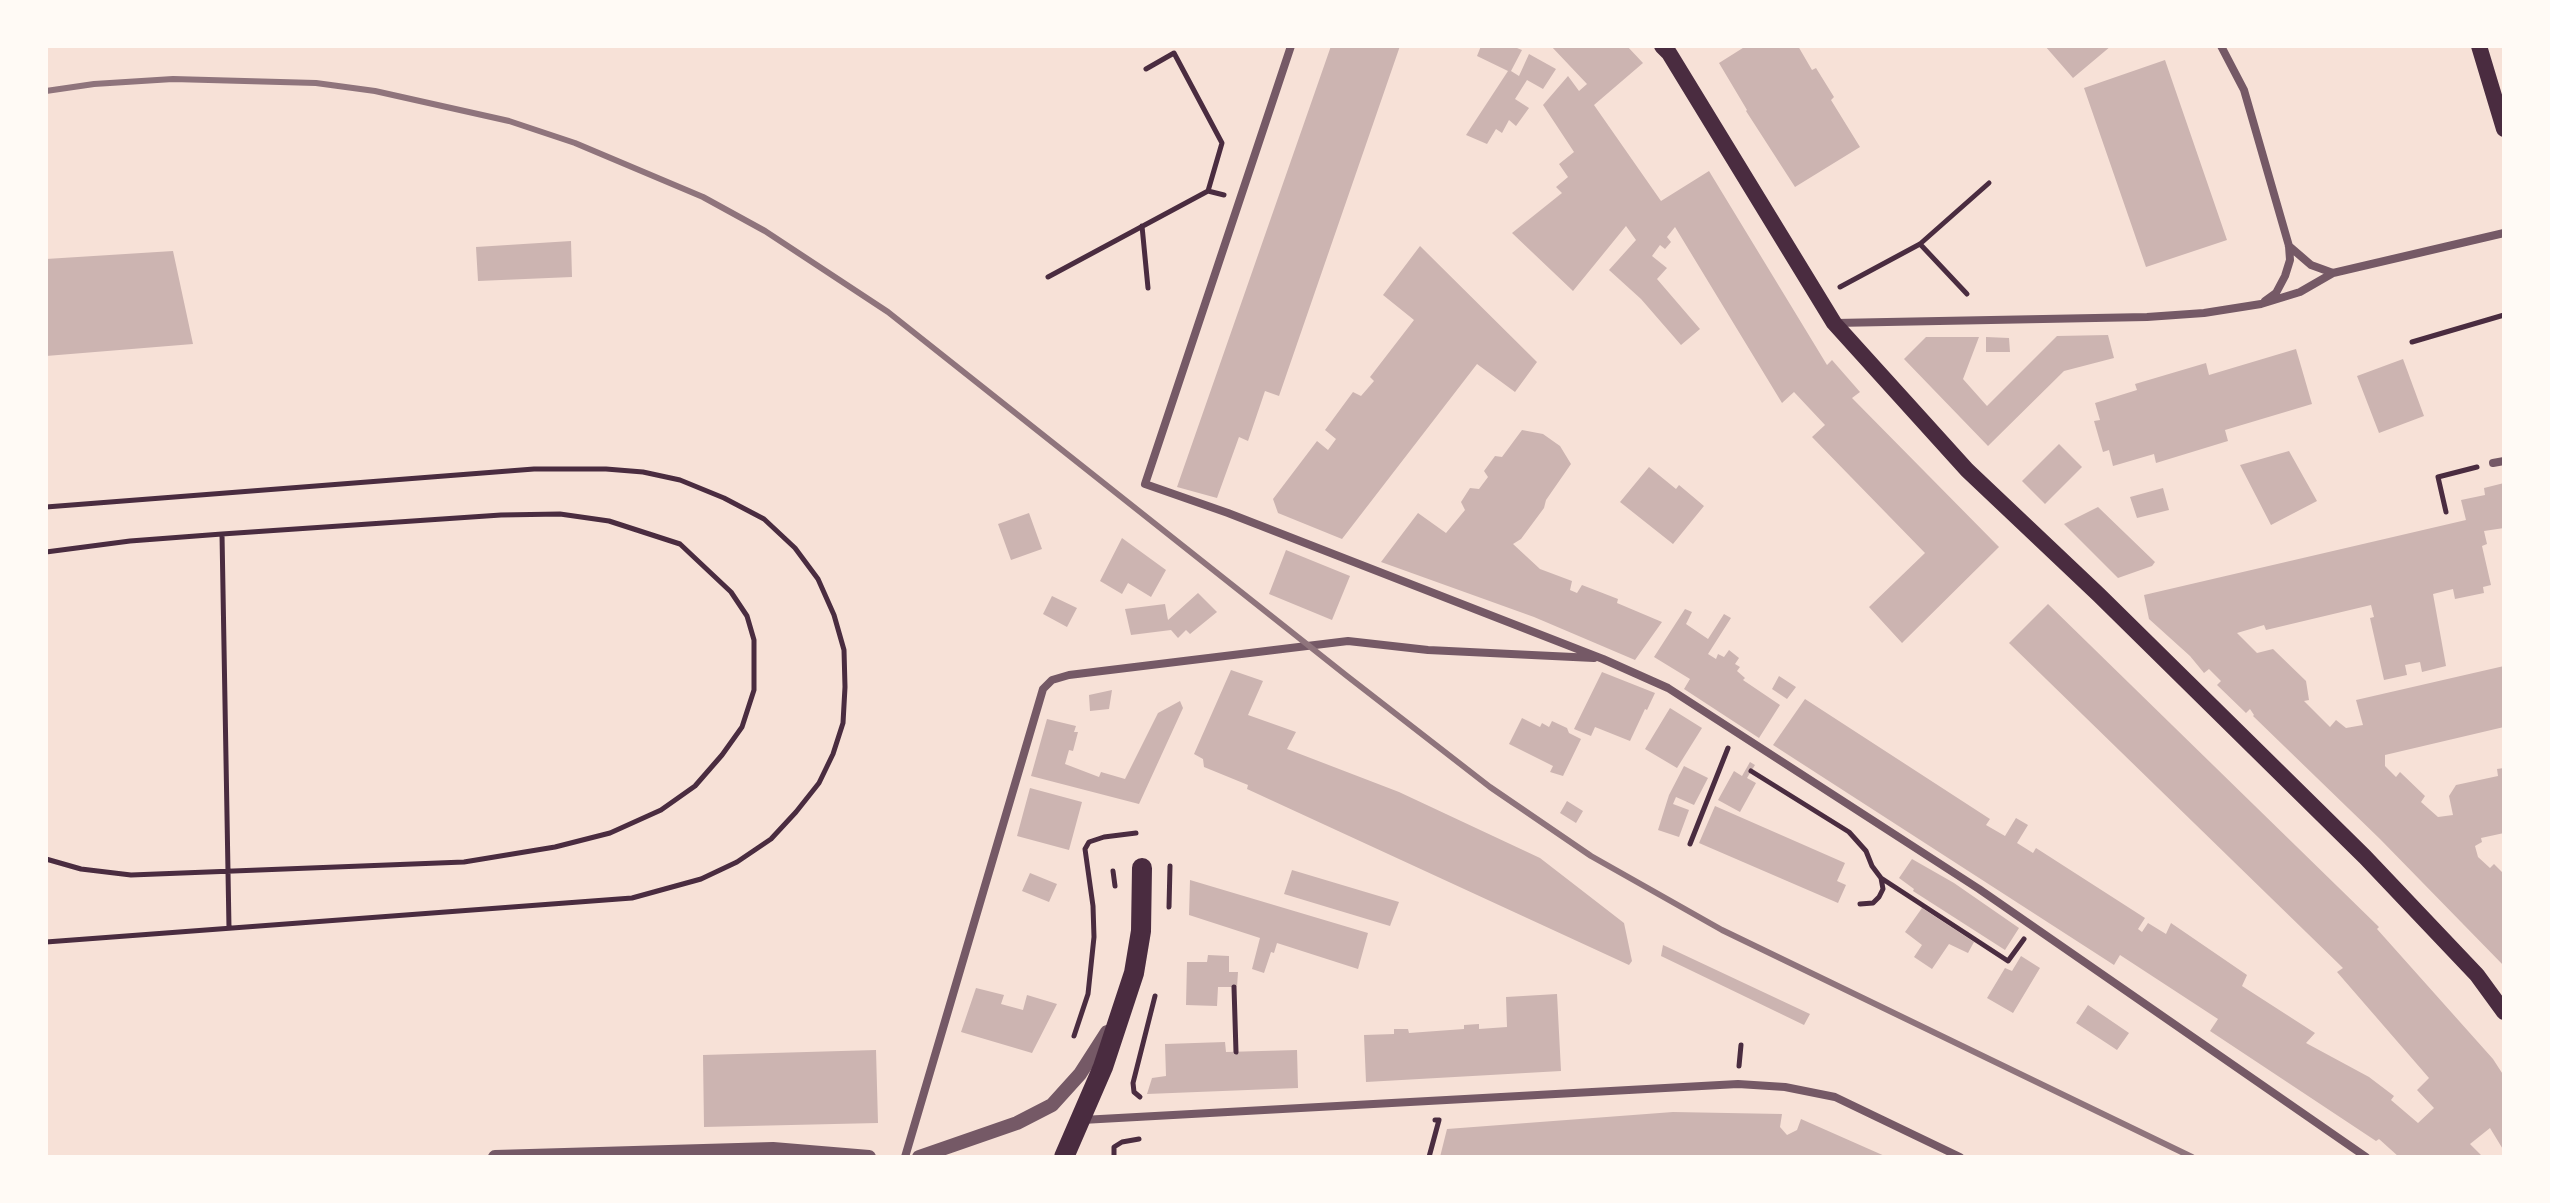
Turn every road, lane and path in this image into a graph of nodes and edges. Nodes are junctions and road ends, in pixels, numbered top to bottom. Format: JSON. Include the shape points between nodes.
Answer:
{"nodes":[{"id":1,"x":1291,"y":46,"type":"edge"},
{"id":2,"x":2221,"y":46,"type":"edge"},
{"id":3,"x":2479,"y":46,"type":"edge"},
{"id":4,"x":1670,"y":48,"type":"edge"},
{"id":5,"x":1146,"y":69,"type":"dead end"},
{"id":6,"x":2504,"y":129,"type":"edge"},
{"id":7,"x":1989,"y":183,"type":"dead end"},
{"id":8,"x":1208,"y":191,"type":"junction"},
{"id":9,"x":1240,"y":200,"type":"junction"},
{"id":10,"x":1142,"y":226,"type":"junction"},
{"id":11,"x":2504,"y":233,"type":"edge"},
{"id":12,"x":1920,"y":244,"type":"junction"},
{"id":13,"x":2289,"y":246,"type":"junction"},
{"id":14,"x":2333,"y":273,"type":"junction"},
{"id":15,"x":1048,"y":277,"type":"dead end"},
{"id":16,"x":1840,"y":287,"type":"dead end"},
{"id":17,"x":1148,"y":288,"type":"dead end"},
{"id":18,"x":1967,"y":294,"type":"dead end"},
{"id":19,"x":2261,"y":304,"type":"junction"},
{"id":20,"x":2504,"y":315,"type":"edge"},
{"id":21,"x":1834,"y":323,"type":"junction"},
{"id":22,"x":2412,"y":342,"type":"dead end"},
{"id":23,"x":2504,"y":461,"type":"edge"},
{"id":24,"x":2493,"y":463,"type":"joint"},
{"id":25,"x":46,"y":507,"type":"edge"},
{"id":26,"x":2446,"y":512,"type":"dead end"},
{"id":27,"x":222,"y":534,"type":"junction"},
{"id":28,"x":46,"y":552,"type":"edge"},
{"id":29,"x":1603,"y":659,"type":"junction"},
{"id":30,"x":1735,"y":730,"type":"junction"},
{"id":31,"x":1751,"y":771,"type":"dead end"},
{"id":32,"x":1136,"y":833,"type":"dead end"},
{"id":33,"x":1690,"y":844,"type":"dead end"},
{"id":34,"x":46,"y":859,"type":"edge"},
{"id":35,"x":1142,"y":868,"type":"dead end"},
{"id":36,"x":229,"y":870,"type":"junction"},
{"id":37,"x":1113,"y":871,"type":"dead end"},
{"id":38,"x":1881,"y":878,"type":"junction"},
{"id":39,"x":1116,"y":897,"type":"dead end"},
{"id":40,"x":1860,"y":904,"type":"dead end"},
{"id":41,"x":2034,"y":926,"type":"junction"},
{"id":42,"x":229,"y":928,"type":"junction"},
{"id":43,"x":46,"y":942,"type":"edge"},
{"id":44,"x":1134,"y":973,"type":"junction"},
{"id":45,"x":1234,"y":987,"type":"dead end"},
{"id":46,"x":2504,"y":1012,"type":"edge"},
{"id":47,"x":1074,"y":1036,"type":"dead end"},
{"id":48,"x":1741,"y":1045,"type":"dead end"},
{"id":49,"x":1236,"y":1052,"type":"dead end"},
{"id":50,"x":1739,"y":1066,"type":"dead end"},
{"id":51,"x":1081,"y":1120,"type":"junction"},
{"id":52,"x":1439,"y":1120,"type":"dead end"},
{"id":53,"x":1139,"y":1139,"type":"dead end"},
{"id":54,"x":495,"y":1157,"type":"edge"},
{"id":55,"x":869,"y":1157,"type":"edge"},
{"id":56,"x":905,"y":1157,"type":"edge"},
{"id":57,"x":919,"y":1157,"type":"edge"},
{"id":58,"x":1064,"y":1157,"type":"edge"},
{"id":59,"x":1114,"y":1157,"type":"edge"},
{"id":60,"x":1429,"y":1157,"type":"edge"},
{"id":61,"x":1960,"y":1157,"type":"edge"},
{"id":62,"x":2366,"y":1157,"type":"edge"}],
"edges":[{"from":1,"to":9,"type":"street"},
{"from":2,"to":13,"type":"street","via":[[2244,90]]},
{"from":3,"to":6,"type":"main road"},
{"from":4,"to":21,"type":"main road"},
{"from":5,"to":8,"type":"path","via":[[1174,53],[1222,143]]},
{"from":7,"to":12,"type":"path"},
{"from":8,"to":9,"type":"path"},
{"from":8,"to":10,"type":"path"},
{"from":9,"to":29,"type":"street","via":[[1145,484]]},
{"from":10,"to":15,"type":"path"},
{"from":10,"to":17,"type":"path"},
{"from":11,"to":14,"type":"street"},
{"from":12,"to":16,"type":"path"},
{"from":12,"to":18,"type":"path"},
{"from":13,"to":14,"type":"street","via":[[2311,265]]},
{"from":13,"to":19,"type":"street","via":[[2285,276],[2276,293]]},
{"from":14,"to":19,"type":"street","via":[[2300,292]]},
{"from":19,"to":21,"type":"street","via":[[2147,317]]},
{"from":20,"to":22,"type":"path"},
{"from":21,"to":46,"type":"main road","via":[[1967,470],[2365,857],[2477,975]]},
{"from":23,"to":24,"type":"street"},
{"from":24,"to":26,"type":"path","via":[[2438,477]]},
{"from":25,"to":42,"type":"path","via":[[534,469],[643,472],[680,480],[764,519],[818,579],[834,615],[844,650],[845,687],[843,723],[833,754],[796,812],[771,839],[737,862],[701,879],[632,898]]},
{"from":27,"to":28,"type":"path"},
{"from":27,"to":36,"type":"path"},
{"from":27,"to":36,"type":"path","via":[[501,515],[560,514],[609,521],[680,544],[731,592],[747,616],[754,640],[754,690],[742,727],[695,786],[661,810],[555,847],[464,862]]},
{"from":29,"to":30,"type":"street","via":[[1668,688]]},
{"from":29,"to":56,"type":"street","via":[[1348,641],[1052,680],[1043,689]]},
{"from":30,"to":33,"type":"path"},
{"from":30,"to":41,"type":"street"},
{"from":31,"to":38,"type":"path","via":[[1849,832]]},
{"from":32,"to":47,"type":"path","via":[[1104,837],[1085,849],[1094,937],[1088,994]]},
{"from":34,"to":36,"type":"path","via":[[131,875]]},
{"from":35,"to":44,"type":"main road"},
{"from":36,"to":42,"type":"path"},
{"from":37,"to":39,"type":"path"},
{"from":38,"to":40,"type":"path","via":[[1879,897]]},
{"from":38,"to":41,"type":"path","via":[[2008,961]]},
{"from":41,"to":62,"type":"street"},
{"from":42,"to":43,"type":"path"},
{"from":44,"to":51,"type":"main road"},
{"from":44,"to":57,"type":"street","via":[[1104,1038],[1052,1105],[1017,1123]]},
{"from":45,"to":49,"type":"path"},
{"from":48,"to":50,"type":"path"},
{"from":51,"to":58,"type":"main road"},
{"from":51,"to":61,"type":"street","via":[[1738,1084],[1835,1097]]},
{"from":52,"to":60,"type":"path"},
{"from":53,"to":59,"type":"path","via":[[1114,1147]]},
{"from":54,"to":55,"type":"street","via":[[773,1149]]}]}
